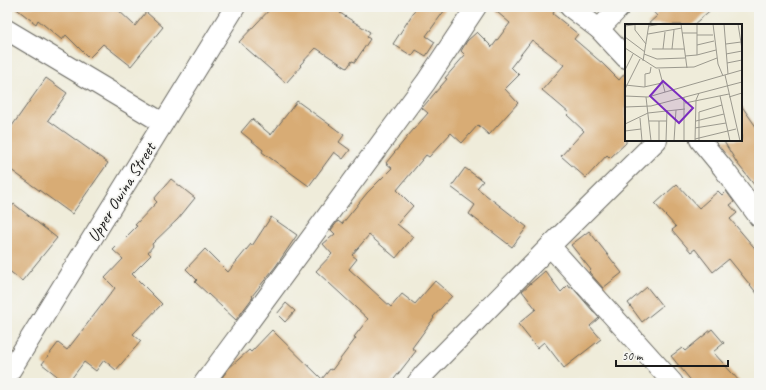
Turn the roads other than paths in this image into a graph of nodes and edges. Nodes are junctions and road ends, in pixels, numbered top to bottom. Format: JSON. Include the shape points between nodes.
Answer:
{"nodes":[{"id":1,"x":235,"y":7,"type":"edge"},
{"id":2,"x":476,"y":7,"type":"edge"},
{"id":3,"x":570,"y":7,"type":"edge"},
{"id":4,"x":620,"y":7,"type":"edge"},
{"id":5,"x":599,"y":29,"type":"junction"},
{"id":6,"x":7,"y":31,"type":"edge"},
{"id":7,"x":625,"y":57,"type":"edge"},
{"id":8,"x":163,"y":123,"type":"junction"},
{"id":9,"x":656,"y":141,"type":"edge"},
{"id":10,"x":701,"y":141,"type":"edge"},
{"id":11,"x":759,"y":217,"type":"edge"},
{"id":12,"x":550,"y":246,"type":"junction"},
{"id":13,"x":7,"y":376,"type":"edge"},
{"id":14,"x":425,"y":380,"type":"edge"},
{"id":15,"x":204,"y":383,"type":"edge"},
{"id":16,"x":673,"y":383,"type":"edge"}],
"edges":[{"from":1,"to":8,"type":"street","name":"Upper Owina Street"},
{"from":2,"to":15,"type":"street","via":[[426,82]]},
{"from":3,"to":5,"type":"street"},
{"from":4,"to":5,"type":"street"},
{"from":5,"to":7,"type":"street"},
{"from":6,"to":8,"type":"street"},
{"from":8,"to":13,"type":"street","name":"Upper Owina Street"},
{"from":9,"to":12,"type":"street"},
{"from":10,"to":11,"type":"street"},
{"from":12,"to":14,"type":"street"},
{"from":12,"to":16,"type":"street"}]}
